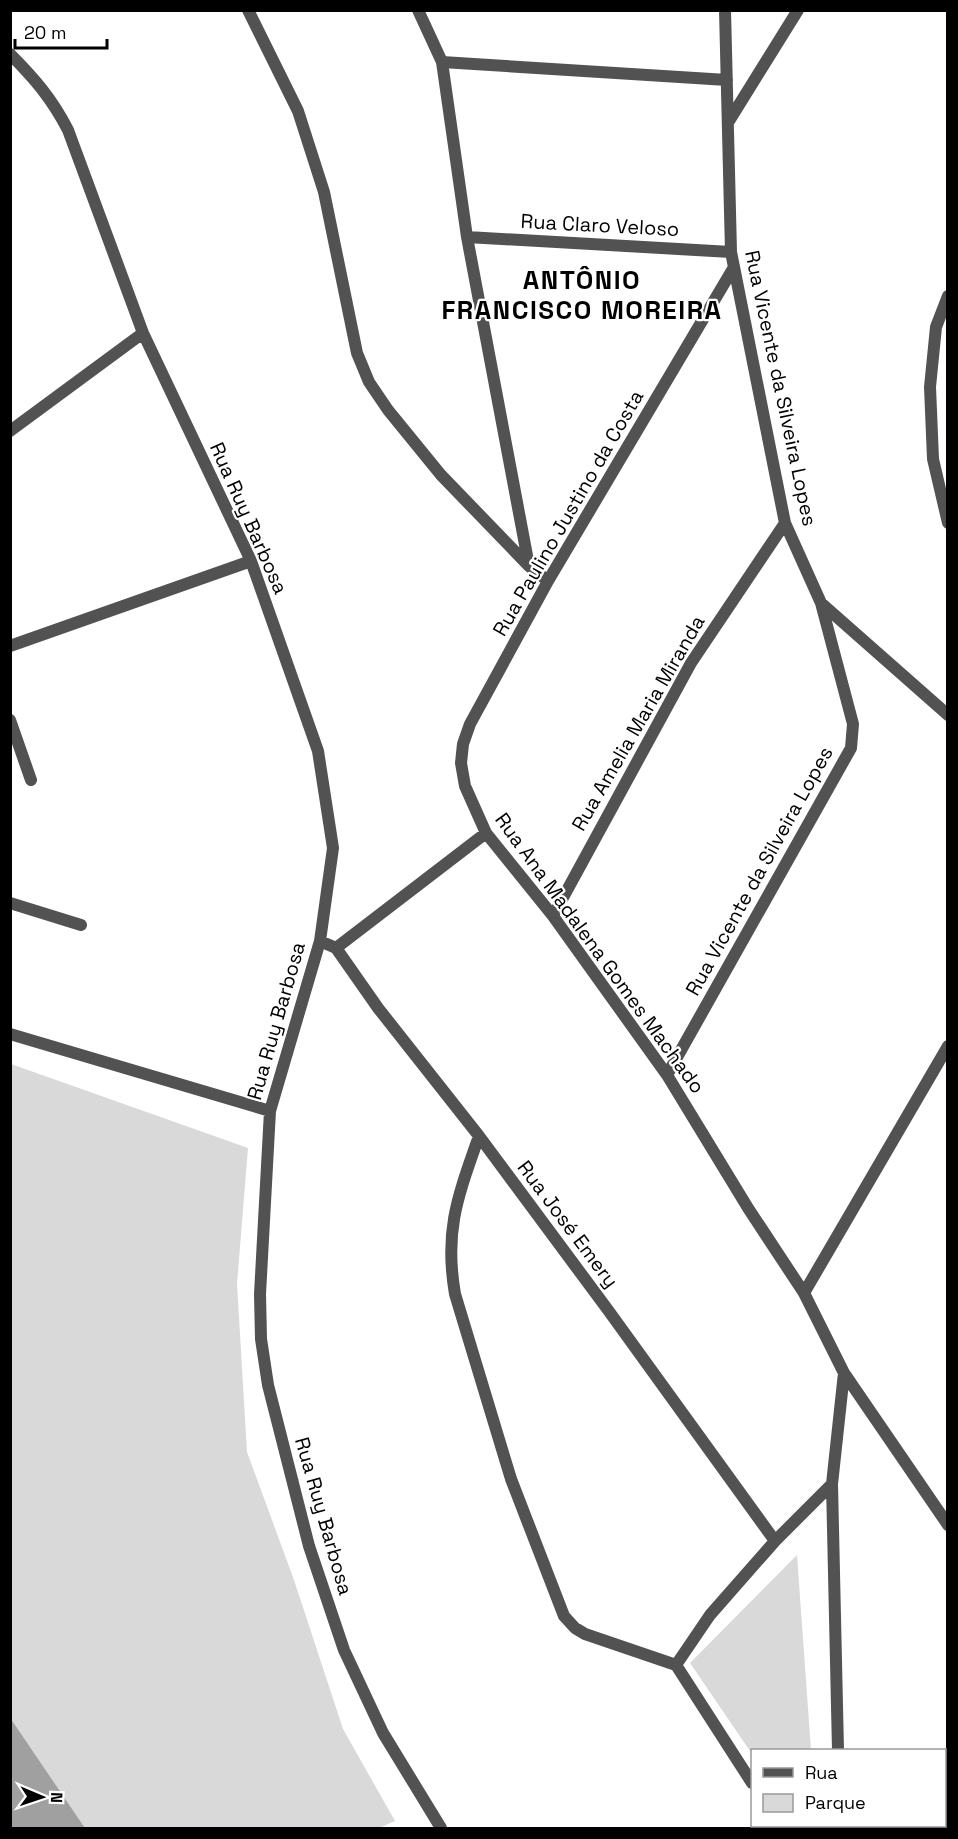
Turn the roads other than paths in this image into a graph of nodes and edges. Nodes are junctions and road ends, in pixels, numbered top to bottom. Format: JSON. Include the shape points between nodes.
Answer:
{"nodes":[{"id":1,"x":248,"y":10,"type":"edge"},
{"id":2,"x":418,"y":10,"type":"edge"},
{"id":3,"x":725,"y":10,"type":"edge"},
{"id":4,"x":798,"y":10,"type":"edge"},
{"id":5,"x":10,"y":54,"type":"edge"},
{"id":6,"x":442,"y":62,"type":"junction"},
{"id":7,"x":727,"y":80,"type":"junction"},
{"id":8,"x":728,"y":122,"type":"junction"},
{"id":9,"x":467,"y":237,"type":"junction"},
{"id":10,"x":731,"y":252,"type":"junction"},
{"id":11,"x":734,"y":267,"type":"junction"},
{"id":12,"x":948,"y":296,"type":"edge"},
{"id":13,"x":142,"y":333,"type":"junction"},
{"id":14,"x":10,"y":431,"type":"edge"},
{"id":15,"x":784,"y":523,"type":"junction"},
{"id":16,"x":948,"y":523,"type":"edge"},
{"id":17,"x":251,"y":561,"type":"junction"},
{"id":18,"x":529,"y":566,"type":"junction"},
{"id":19,"x":549,"y":581,"type":"junction"},
{"id":20,"x":821,"y":603,"type":"junction"},
{"id":21,"x":10,"y":646,"type":"edge"},
{"id":22,"x":948,"y":715,"type":"edge"},
{"id":23,"x":10,"y":720,"type":"edge"},
{"id":24,"x":31,"y":780,"type":"dead end"},
{"id":25,"x":465,"y":786,"type":"joint"},
{"id":26,"x":486,"y":833,"type":"junction"},
{"id":27,"x":10,"y":903,"type":"edge"},
{"id":28,"x":553,"y":916,"type":"junction"},
{"id":29,"x":81,"y":925,"type":"dead end"},
{"id":30,"x":320,"y":940,"type":"junction"},
{"id":31,"x":336,"y":948,"type":"junction"},
{"id":32,"x":10,"y":1034,"type":"edge"},
{"id":33,"x":948,"y":1046,"type":"edge"},
{"id":34,"x":667,"y":1075,"type":"junction"},
{"id":35,"x":270,"y":1110,"type":"junction"},
{"id":36,"x":479,"y":1136,"type":"junction"},
{"id":37,"x":804,"y":1293,"type":"junction"},
{"id":38,"x":844,"y":1373,"type":"junction"},
{"id":39,"x":832,"y":1484,"type":"junction"},
{"id":40,"x":948,"y":1525,"type":"edge"},
{"id":41,"x":775,"y":1541,"type":"junction"},
{"id":42,"x":676,"y":1665,"type":"junction"},
{"id":43,"x":838,"y":1749,"type":"edge"},
{"id":44,"x":751,"y":1780,"type":"edge"},
{"id":45,"x":441,"y":1828,"type":"edge"}],
"edges":[{"from":1,"to":18,"type":"street","via":[[298,111],[315,162],[357,353],[369,382],[441,475]]},
{"from":2,"to":6,"type":"street"},
{"from":3,"to":7,"type":"street","name":"Rua Vicente da Silveira Lopes"},
{"from":4,"to":8,"type":"street"},
{"from":5,"to":13,"type":"street","name":"Rua Ruy Barbosa","via":[[40,85],[68,130]]},
{"from":6,"to":7,"type":"street"},
{"from":6,"to":9,"type":"street"},
{"from":7,"to":8,"type":"street","name":"Rua Vicente da Silveira Lopes"},
{"from":8,"to":10,"type":"street","name":"Rua Vicente da Silveira Lopes"},
{"from":9,"to":10,"type":"street","name":"Rua Claro Veloso"},
{"from":9,"to":18,"type":"street"},
{"from":10,"to":11,"type":"street","name":"Rua Vicente da Silveira Lopes"},
{"from":11,"to":15,"type":"street","name":"Rua Vicente da Silveira Lopes"},
{"from":11,"to":19,"type":"street","name":"Rua Paulino Justino da Costa"},
{"from":12,"to":16,"type":"street","via":[[936,327],[930,387],[933,459]]},
{"from":13,"to":14,"type":"street"},
{"from":13,"to":17,"type":"street","name":"Rua Ruy Barbosa"},
{"from":15,"to":20,"type":"street","name":"Rua Vicente da Silveira Lopes"},
{"from":15,"to":28,"type":"street","name":"Rua Amelia Maria Miranda","via":[[691,663]]},
{"from":17,"to":21,"type":"street"},
{"from":17,"to":30,"type":"street","name":"Rua Ruy Barbosa","via":[[318,752],[333,848]]},
{"from":18,"to":19,"type":"street"},
{"from":19,"to":25,"type":"street","name":"Rua Paulino Justino da Costa","via":[[470,724],[461,763]]},
{"from":20,"to":22,"type":"street"},
{"from":20,"to":34,"type":"street","name":"Rua Vicente da Silveira Lopes","via":[[853,724],[851,748]]},
{"from":23,"to":24,"type":"street"},
{"from":25,"to":26,"type":"street","name":"Rua Ana Madalena Gomes Machado"},
{"from":26,"to":28,"type":"street","name":"Rua Ana Madalena Gomes Machado"},
{"from":26,"to":31,"type":"street"},
{"from":27,"to":29,"type":"street"},
{"from":28,"to":34,"type":"street","name":"Rua Ana Madalena Gomes Machado"},
{"from":30,"to":31,"type":"street","name":"Rua José Emery"},
{"from":30,"to":35,"type":"street","name":"Rua Ruy Barbosa"},
{"from":31,"to":36,"type":"street","name":"Rua José Emery"},
{"from":32,"to":35,"type":"street"},
{"from":33,"to":37,"type":"street"},
{"from":34,"to":37,"type":"street","name":"Rua Ana Madalena Gomes Machado"},
{"from":35,"to":45,"type":"street","name":"Rua Ruy Barbosa","via":[[260,1294],[268,1385],[309,1546],[344,1650],[383,1733]]},
{"from":36,"to":41,"type":"street","name":"Rua José Emery"},
{"from":36,"to":42,"type":"street","via":[[453,1216],[451,1269],[455,1294],[511,1479],[564,1616],[574,1628]]},
{"from":37,"to":38,"type":"street","name":"Rua Ana Madalena Gomes Machado"},
{"from":38,"to":39,"type":"street"},
{"from":38,"to":40,"type":"street","name":"Rua Ana Madalena Gomes Machado"},
{"from":39,"to":41,"type":"street"},
{"from":39,"to":43,"type":"street"},
{"from":41,"to":42,"type":"street","via":[[710,1615]]},
{"from":42,"to":44,"type":"street"}]}
